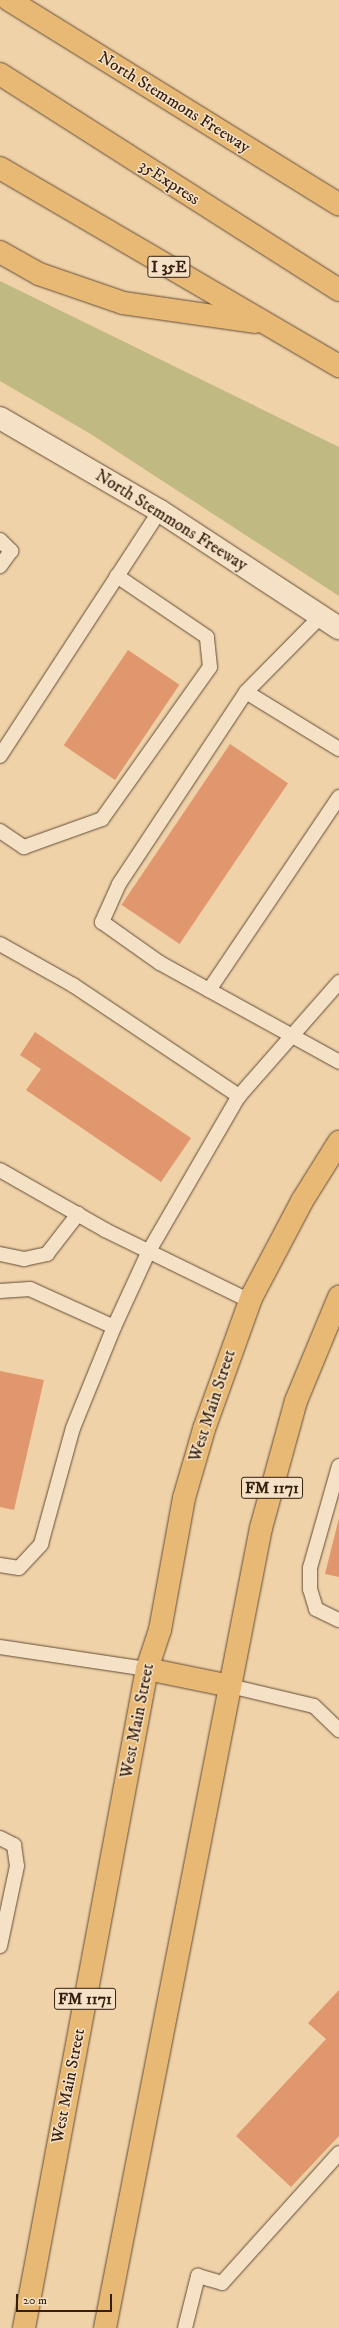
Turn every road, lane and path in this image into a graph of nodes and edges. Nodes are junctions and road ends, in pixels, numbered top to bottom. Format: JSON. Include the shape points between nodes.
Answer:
{"nodes":[{"id":1,"x":9,"y":0,"type":"edge"},
{"id":2,"x":3,"y":77,"type":"edge"},
{"id":3,"x":0,"y":168,"type":"edge"},
{"id":4,"x":339,"y":205,"type":"edge"},
{"id":5,"x":0,"y":252,"type":"edge"},
{"id":6,"x":339,"y":290,"type":"edge"},
{"id":7,"x":265,"y":323,"type":"junction"},
{"id":8,"x":339,"y":366,"type":"edge"},
{"id":9,"x":0,"y":418,"type":"edge"},
{"id":10,"x":160,"y":511,"type":"junction"},
{"id":11,"x":0,"y":540,"type":"edge"},
{"id":12,"x":0,"y":566,"type":"edge"},
{"id":13,"x":117,"y":576,"type":"junction"},
{"id":14,"x":320,"y":617,"type":"junction"},
{"id":15,"x":339,"y":628,"type":"edge"},
{"id":16,"x":246,"y":692,"type":"junction"},
{"id":17,"x":339,"y":749,"type":"edge"},
{"id":18,"x":0,"y":756,"type":"edge"},
{"id":19,"x":339,"y":797,"type":"edge"},
{"id":20,"x":0,"y":831,"type":"edge"},
{"id":21,"x":0,"y":944,"type":"edge"},
{"id":22,"x":339,"y":982,"type":"edge"},
{"id":23,"x":209,"y":990,"type":"junction"},
{"id":24,"x":294,"y":1036,"type":"junction"},
{"id":25,"x":339,"y":1062,"type":"edge"},
{"id":26,"x":239,"y":1096,"type":"junction"},
{"id":27,"x":339,"y":1142,"type":"edge"},
{"id":28,"x":0,"y":1170,"type":"edge"},
{"id":29,"x":78,"y":1214,"type":"junction"},
{"id":30,"x":149,"y":1251,"type":"junction"},
{"id":31,"x":0,"y":1254,"type":"edge"},
{"id":32,"x":0,"y":1291,"type":"edge"},
{"id":33,"x":339,"y":1297,"type":"edge"},
{"id":34,"x":250,"y":1300,"type":"junction"},
{"id":35,"x":114,"y":1327,"type":"junction"},
{"id":36,"x":339,"y":1466,"type":"edge"},
{"id":37,"x":0,"y":1565,"type":"edge"},
{"id":38,"x":339,"y":1620,"type":"edge"},
{"id":39,"x":0,"y":1647,"type":"edge"},
{"id":40,"x":147,"y":1669,"type":"junction"},
{"id":41,"x":230,"y":1686,"type":"junction"},
{"id":42,"x":339,"y":1730,"type":"edge"},
{"id":43,"x":0,"y":1838,"type":"edge"},
{"id":44,"x":0,"y":1946,"type":"edge"},
{"id":45,"x":339,"y":2153,"type":"edge"},
{"id":46,"x":24,"y":2328,"type":"edge"},
{"id":47,"x":104,"y":2328,"type":"edge"},
{"id":48,"x":185,"y":2328,"type":"edge"}],
"edges":[{"from":1,"to":4,"type":"main road","name":"North Stemmons Freeway"},
{"from":2,"to":6,"type":"main road","name":"35Express"},
{"from":3,"to":7,"type":"main road","number":"I 35E"},
{"from":5,"to":7,"type":"main road","via":[[39,274],[123,303]]},
{"from":7,"to":8,"type":"main road","number":"I 35E"},
{"from":9,"to":10,"type":"main road","name":"North Stemmons Freeway"},
{"from":10,"to":13,"type":"lane"},
{"from":10,"to":14,"type":"main road","name":"North Stemmons Freeway"},
{"from":11,"to":12,"type":"lane","via":[[11,551]]},
{"from":13,"to":18,"type":"lane"},
{"from":13,"to":20,"type":"lane","via":[[207,636],[210,667],[102,819],[24,847]]},
{"from":14,"to":15,"type":"main road","name":"North Stemmons Freeway"},
{"from":14,"to":16,"type":"lane"},
{"from":16,"to":17,"type":"lane"},
{"from":16,"to":23,"type":"lane","via":[[119,884],[102,922],[160,963]]},
{"from":19,"to":23,"type":"lane"},
{"from":21,"to":26,"type":"lane","via":[[73,985]]},
{"from":22,"to":24,"type":"lane"},
{"from":23,"to":24,"type":"lane"},
{"from":24,"to":25,"type":"lane"},
{"from":24,"to":26,"type":"lane"},
{"from":26,"to":30,"type":"lane"},
{"from":27,"to":34,"type":"main road","name":"West Main Street","number":"FM 1171","via":[[302,1201]]},
{"from":28,"to":29,"type":"lane"},
{"from":29,"to":30,"type":"lane"},
{"from":29,"to":31,"type":"lane","via":[[47,1254],[24,1259]]},
{"from":30,"to":34,"type":"lane"},
{"from":30,"to":35,"type":"lane"},
{"from":32,"to":35,"type":"lane","via":[[30,1289]]},
{"from":33,"to":41,"type":"main road","number":"FM 1171","via":[[296,1401],[261,1528]]},
{"from":34,"to":40,"type":"main road","name":"West Main Street","number":"FM 1171","via":[[184,1498],[160,1630]]},
{"from":35,"to":37,"type":"lane","via":[[73,1428],[41,1544],[19,1568]]},
{"from":36,"to":38,"type":"lane","via":[[310,1568],[310,1589],[316,1609]]},
{"from":39,"to":40,"type":"lane"},
{"from":40,"to":41,"type":"main road"},
{"from":40,"to":46,"type":"main road","name":"West Main Street","number":"FM 1171"},
{"from":41,"to":42,"type":"lane","via":[[314,1706]]},
{"from":41,"to":47,"type":"main road","number":"FM 1171"},
{"from":43,"to":44,"type":"lane","via":[[14,1845],[17,1866]]},
{"from":45,"to":48,"type":"lane","via":[[222,2283],[198,2276]]}]}
